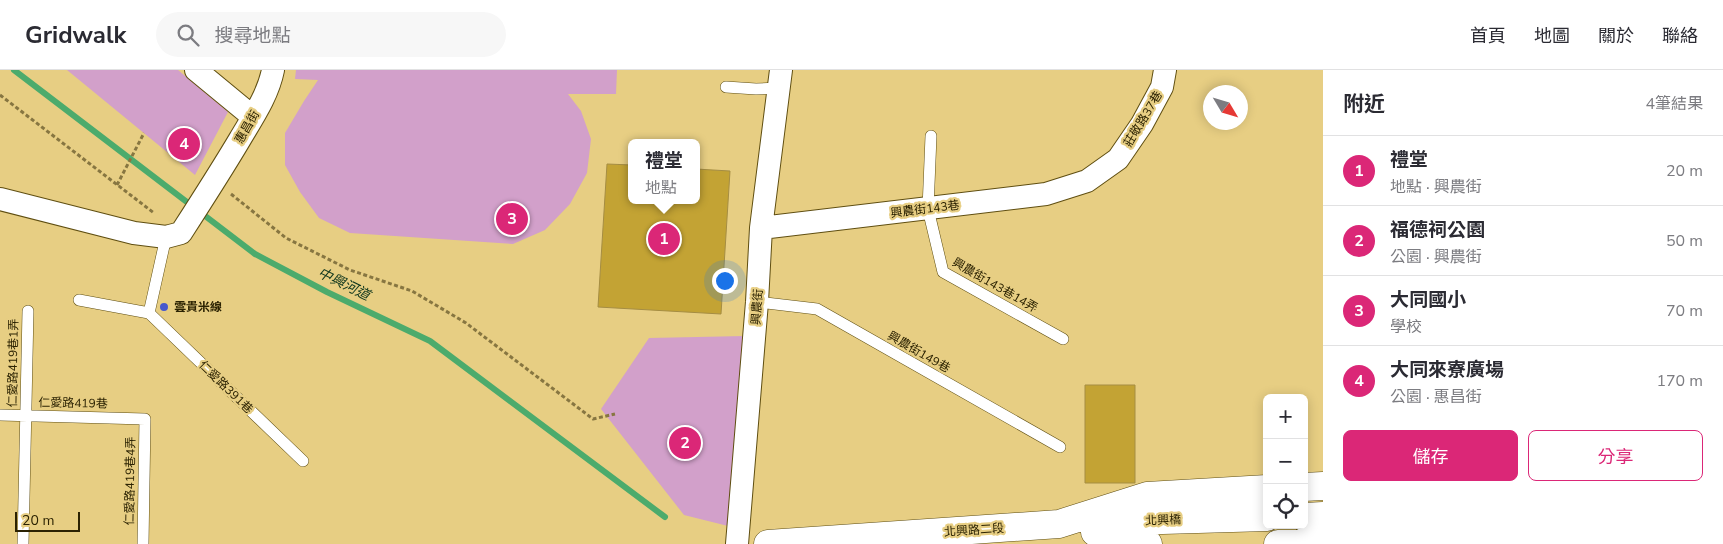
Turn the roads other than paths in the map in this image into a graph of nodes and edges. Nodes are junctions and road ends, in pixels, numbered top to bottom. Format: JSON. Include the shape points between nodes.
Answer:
{"nodes":[{"id":1,"x":196,"y":70,"type":"edge"},
{"id":2,"x":273,"y":70,"type":"edge"},
{"id":3,"x":1164,"y":70,"type":"edge"},
{"id":4,"x":780,"y":79,"type":"edge"},
{"id":5,"x":726,"y":87,"type":"dead end"},
{"id":6,"x":253,"y":117,"type":"junction"},
{"id":7,"x":931,"y":136,"type":"dead end"},
{"id":8,"x":1087,"y":181,"type":"joint"},
{"id":9,"x":0,"y":199,"type":"edge"},
{"id":10,"x":928,"y":209,"type":"junction"},
{"id":11,"x":761,"y":228,"type":"junction"},
{"id":12,"x":173,"y":235,"type":"junction"},
{"id":13,"x":79,"y":300,"type":"dead end"},
{"id":14,"x":757,"y":302,"type":"junction"},
{"id":15,"x":28,"y":311,"type":"dead end"},
{"id":16,"x":148,"y":313,"type":"junction"},
{"id":17,"x":1063,"y":339,"type":"dead end"},
{"id":18,"x":0,"y":416,"type":"edge"},
{"id":19,"x":26,"y":416,"type":"junction"},
{"id":20,"x":145,"y":419,"type":"joint"},
{"id":21,"x":1060,"y":448,"type":"dead end"},
{"id":22,"x":303,"y":461,"type":"dead end"},
{"id":23,"x":1323,"y":486,"type":"edge"},
{"id":24,"x":1308,"y":487,"type":"edge"},
{"id":25,"x":1263,"y":489,"type":"edge"},
{"id":26,"x":1323,"y":516,"type":"edge"},
{"id":27,"x":1263,"y":517,"type":"edge"},
{"id":28,"x":1308,"y":517,"type":"edge"},
{"id":29,"x":1059,"y":524,"type":"junction"},
{"id":30,"x":1323,"y":543,"type":"edge"},
{"id":31,"x":23,"y":544,"type":"edge"},
{"id":32,"x":143,"y":544,"type":"edge"},
{"id":33,"x":737,"y":544,"type":"edge"},
{"id":34,"x":768,"y":544,"type":"edge"},
{"id":35,"x":1148,"y":544,"type":"edge"},
{"id":36,"x":1278,"y":544,"type":"edge"}],
"edges":[{"from":1,"to":6,"type":"street"},
{"from":2,"to":6,"type":"street","name":"惠昌街","via":[[270,87]]},
{"from":3,"to":8,"type":"street","name":"莊敬路37巷","via":[[1162,87],[1138,131],[1118,159]]},
{"from":4,"to":5,"type":"lane","via":[[756,89]]},
{"from":4,"to":11,"type":"street","name":"興農街"},
{"from":6,"to":12,"type":"street","name":"惠昌街","via":[[215,182]]},
{"from":7,"to":10,"type":"lane","name":"興農街143巷14弄"},
{"from":8,"to":10,"type":"street","name":"興農街143巷","via":[[1046,194]]},
{"from":9,"to":12,"type":"street","via":[[134,233]]},
{"from":10,"to":11,"type":"street","name":"興農街143巷"},
{"from":10,"to":17,"type":"lane","name":"興農街143巷14弄","via":[[942,272]]},
{"from":11,"to":14,"type":"street","name":"興農街"},
{"from":12,"to":16,"type":"lane"},
{"from":13,"to":16,"type":"lane"},
{"from":14,"to":21,"type":"lane","name":"興農街149巷","via":[[817,309]]},
{"from":14,"to":33,"type":"street","name":"興農街"},
{"from":15,"to":19,"type":"lane","name":"仁愛路419巷1弄"},
{"from":16,"to":22,"type":"lane","name":"仁愛路391巷"},
{"from":18,"to":19,"type":"lane","name":"仁愛路419巷"},
{"from":19,"to":20,"type":"lane","name":"仁愛路419巷"},
{"from":19,"to":31,"type":"lane","name":"仁愛路419巷1弄"},
{"from":20,"to":32,"type":"lane","name":"仁愛路419巷4弄"},
{"from":23,"to":24,"type":"street"},
{"from":25,"to":29,"type":"street","name":"北興路二段","via":[[1148,496]]},
{"from":26,"to":28,"type":"street"},
{"from":27,"to":29,"type":"street","name":"北興橋"},
{"from":29,"to":34,"type":"street","name":"北興路二段"},
{"from":29,"to":35,"type":"street","name":"北興路二段"},
{"from":30,"to":36,"type":"street"}]}
